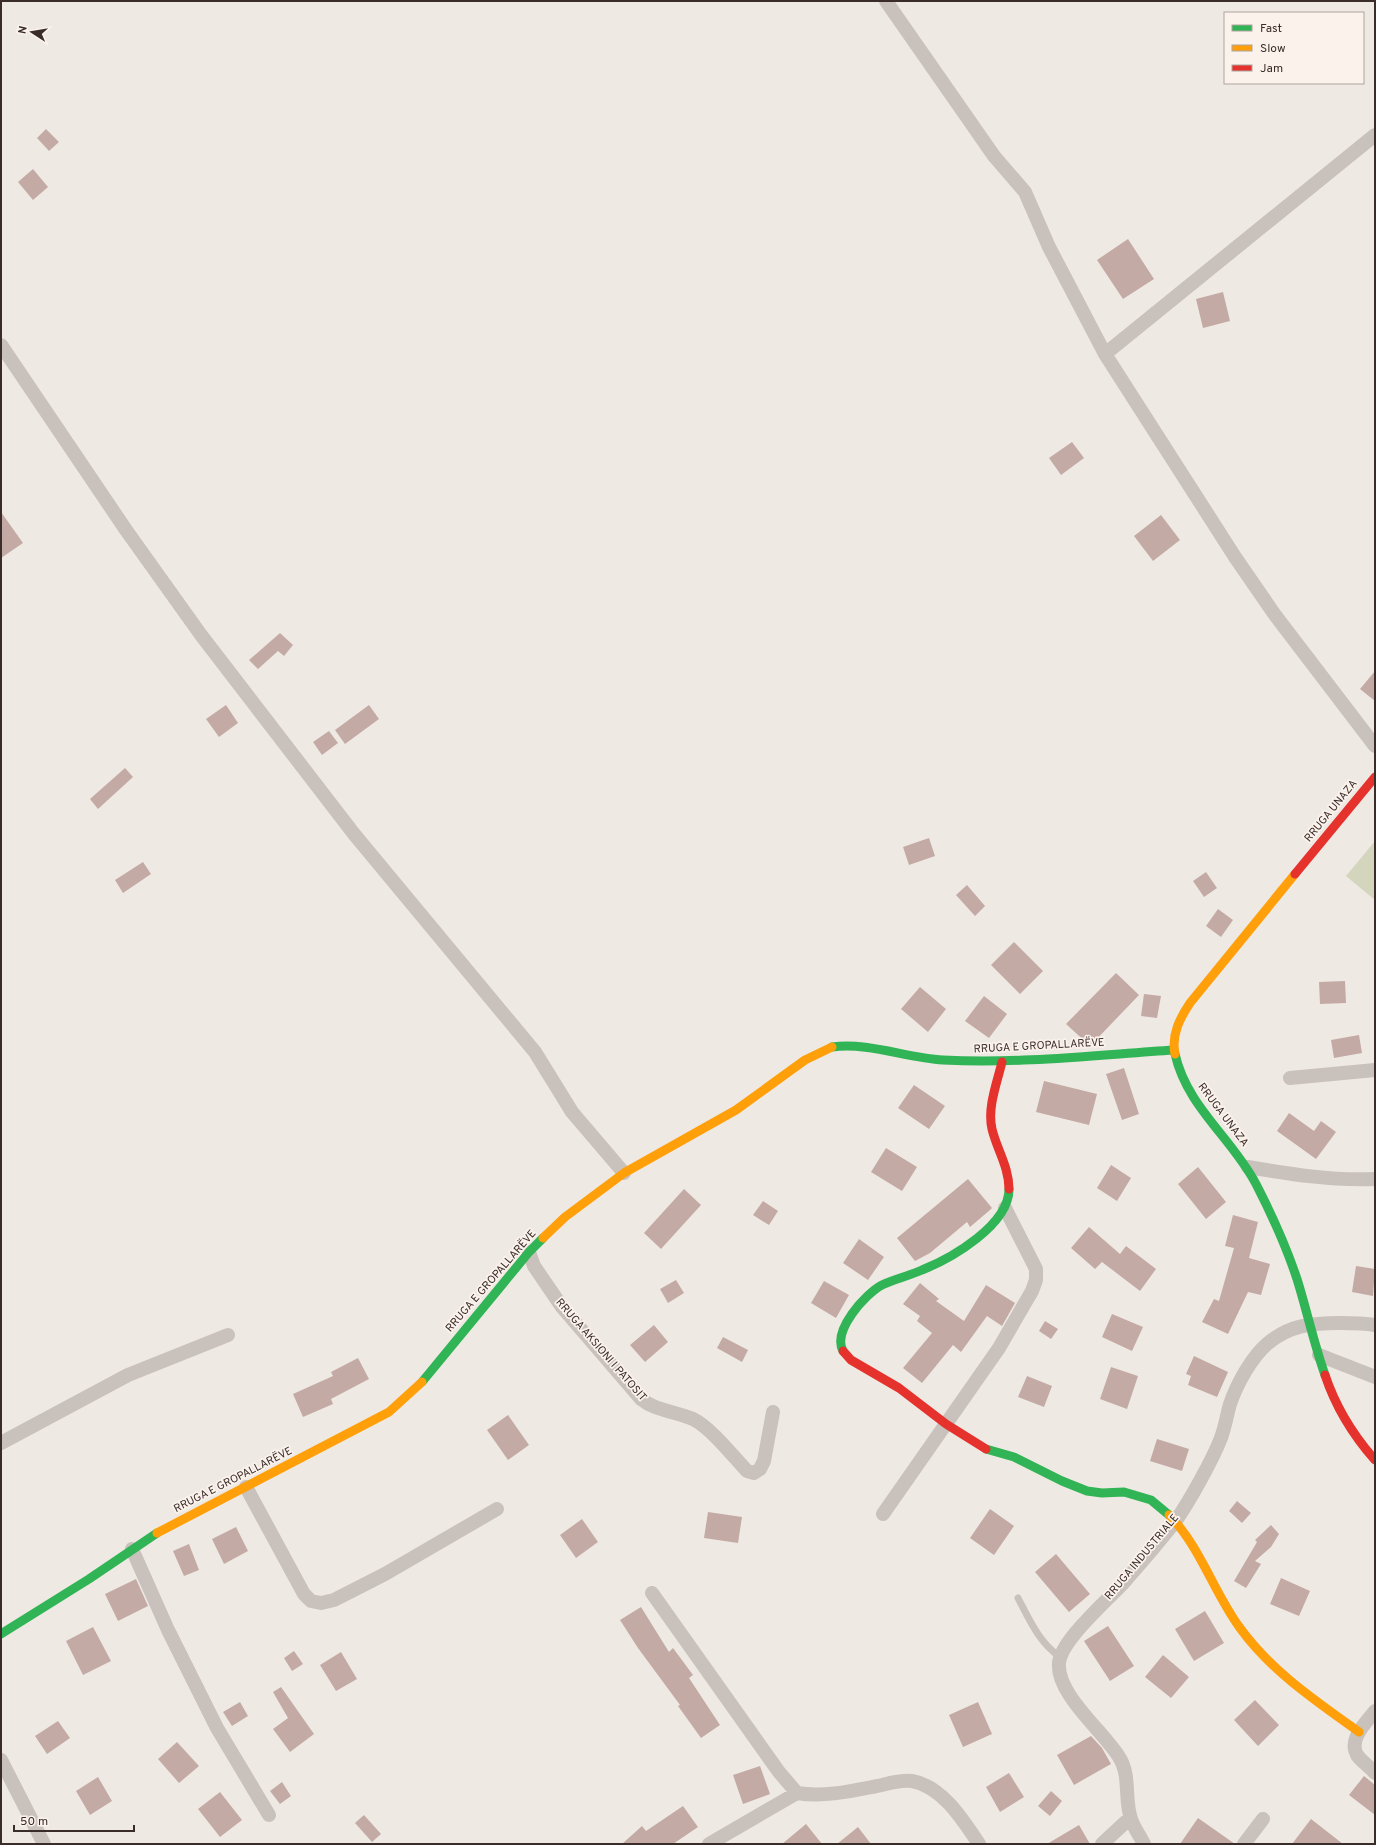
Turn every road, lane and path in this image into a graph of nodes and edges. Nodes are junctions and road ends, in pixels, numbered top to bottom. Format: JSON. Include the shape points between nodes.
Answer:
{"nodes":[{"id":1,"x":886,"y":1,"type":"edge"},
{"id":2,"x":1375,"y":135,"type":"edge"},
{"id":3,"x":1,"y":345,"type":"edge"},
{"id":4,"x":1105,"y":354,"type":"junction"},
{"id":5,"x":1375,"y":746,"type":"edge"},
{"id":6,"x":1375,"y":777,"type":"edge"},
{"id":7,"x":1174,"y":1050,"type":"junction"},
{"id":8,"x":1002,"y":1062,"type":"junction"},
{"id":9,"x":1375,"y":1070,"type":"edge"},
{"id":10,"x":1290,"y":1078,"type":"dead end"},
{"id":11,"x":1248,"y":1167,"type":"junction"},
{"id":12,"x":624,"y":1173,"type":"junction"},
{"id":13,"x":1375,"y":1179,"type":"edge"},
{"id":14,"x":1005,"y":1208,"type":"junction"},
{"id":15,"x":529,"y":1252,"type":"junction"},
{"id":16,"x":1310,"y":1323,"type":"junction"},
{"id":17,"x":1375,"y":1325,"type":"edge"},
{"id":18,"x":228,"y":1335,"type":"dead end"},
{"id":19,"x":1319,"y":1355,"type":"junction"},
{"id":20,"x":1375,"y":1377,"type":"edge"},
{"id":21,"x":773,"y":1412,"type":"dead end"},
{"id":22,"x":946,"y":1424,"type":"junction"},
{"id":23,"x":1,"y":1443,"type":"edge"},
{"id":24,"x":1375,"y":1460,"type":"edge"},
{"id":25,"x":246,"y":1487,"type":"junction"},
{"id":26,"x":497,"y":1509,"type":"dead end"},
{"id":27,"x":883,"y":1514,"type":"dead end"},
{"id":28,"x":1175,"y":1521,"type":"junction"},
{"id":29,"x":132,"y":1549,"type":"junction"},
{"id":30,"x":652,"y":1593,"type":"dead end"},
{"id":31,"x":1018,"y":1598,"type":"dead end"},
{"id":32,"x":1,"y":1634,"type":"edge"},
{"id":33,"x":1060,"y":1657,"type":"junction"},
{"id":34,"x":1375,"y":1711,"type":"edge"},
{"id":35,"x":1359,"y":1732,"type":"junction"},
{"id":36,"x":1,"y":1760,"type":"edge"},
{"id":37,"x":1375,"y":1773,"type":"edge"},
{"id":38,"x":797,"y":1793,"type":"junction"},
{"id":39,"x":269,"y":1814,"type":"dead end"},
{"id":40,"x":1130,"y":1818,"type":"junction"},
{"id":41,"x":1263,"y":1819,"type":"dead end"},
{"id":42,"x":44,"y":1844,"type":"edge"},
{"id":43,"x":709,"y":1844,"type":"edge"},
{"id":44,"x":979,"y":1844,"type":"edge"},
{"id":45,"x":1102,"y":1844,"type":"edge"},
{"id":46,"x":1144,"y":1844,"type":"edge"},
{"id":47,"x":1244,"y":1844,"type":"edge"}],
"edges":[{"from":1,"to":4,"type":"street","via":[[994,156],[1025,192],[1049,247]]},
{"from":2,"to":4,"type":"street"},
{"from":3,"to":12,"type":"street","via":[[126,530],[201,635],[354,834],[535,1052],[572,1112]]},
{"from":4,"to":5,"type":"street","via":[[1235,557]]},
{"from":6,"to":7,"type":"street","name":"RRUGA UNAZA","via":[[1200,989],[1180,1021],[1175,1035]]},
{"from":7,"to":8,"type":"street","name":"RRUGA E GROPALLARËVE"},
{"from":7,"to":11,"type":"street","name":"RRUGA UNAZA","via":[[1178,1067],[1188,1088],[1210,1121]]},
{"from":8,"to":12,"type":"street","name":"RRUGA E GROPALLARËVE","via":[[941,1060],[848,1045],[828,1048],[805,1060],[736,1110]]},
{"from":8,"to":14,"type":"street","via":[[991,1110],[992,1128],[1009,1176],[1010,1192]]},
{"from":9,"to":10,"type":"street"},
{"from":11,"to":13,"type":"street","via":[[1309,1178]]},
{"from":11,"to":16,"type":"street","name":"RRUGA UNAZA","via":[[1265,1199],[1288,1254]]},
{"from":12,"to":15,"type":"street","name":"RRUGA E GROPALLARËVE","via":[[565,1217]]},
{"from":14,"to":22,"type":"street","via":[[1036,1269],[1036,1280],[999,1348]]},
{"from":14,"to":22,"type":"street","via":[[999,1218],[964,1248],[923,1270],[882,1285],[869,1294],[841,1333],[840,1346],[845,1355],[899,1388]]},
{"from":15,"to":21,"type":"street","name":"RRUGA AKSIONI I PATOSIT","via":[[534,1266],[562,1307],[641,1399],[650,1406],[692,1419],[702,1425],[746,1471],[754,1473],[760,1469]]},
{"from":15,"to":25,"type":"street","name":"RRUGA E GROPALLARËVE","via":[[417,1388],[389,1412]]},
{"from":16,"to":17,"type":"street","name":"RRUGA INDUSTRIALE"},
{"from":16,"to":19,"type":"street","name":"RRUGA UNAZA"},
{"from":16,"to":28,"type":"street","name":"RRUGA INDUSTRIALE","via":[[1279,1334],[1251,1364],[1231,1403],[1213,1455]]},
{"from":18,"to":23,"type":"street","via":[[128,1375]]},
{"from":19,"to":20,"type":"street"},
{"from":19,"to":24,"type":"street","name":"RRUGA UNAZA","via":[[1339,1413],[1353,1436]]},
{"from":22,"to":27,"type":"street"},
{"from":22,"to":28,"type":"street","via":[[988,1450],[1014,1457],[1088,1491],[1124,1492],[1151,1500]]},
{"from":25,"to":26,"type":"street","via":[[304,1594],[311,1600],[321,1603],[334,1600],[385,1574]]},
{"from":25,"to":29,"type":"street","name":"RRUGA E GROPALLARËVE","via":[[147,1538]]},
{"from":28,"to":33,"type":"street","name":"RRUGA INDUSTRIALE","via":[[1074,1635]]},
{"from":28,"to":35,"type":"street","via":[[1239,1627],[1258,1651],[1288,1680]]},
{"from":29,"to":32,"type":"street","name":"RRUGA E GROPALLARËVE"},
{"from":29,"to":39,"type":"street","via":[[168,1630],[217,1728]]},
{"from":30,"to":38,"type":"street","via":[[779,1772]]},
{"from":31,"to":33,"type":"lane","via":[[1042,1640]]},
{"from":33,"to":40,"type":"street","via":[[1060,1675],[1071,1696],[1121,1760],[1126,1776]]},
{"from":34,"to":35,"type":"street"},
{"from":35,"to":37,"type":"street","via":[[1355,1741],[1358,1755]]},
{"from":36,"to":42,"type":"street"},
{"from":38,"to":43,"type":"street"},
{"from":38,"to":44,"type":"street","via":[[827,1794],[911,1781],[936,1791],[951,1806]]},
{"from":40,"to":45,"type":"street"},
{"from":40,"to":46,"type":"street"},
{"from":41,"to":47,"type":"street"}]}
